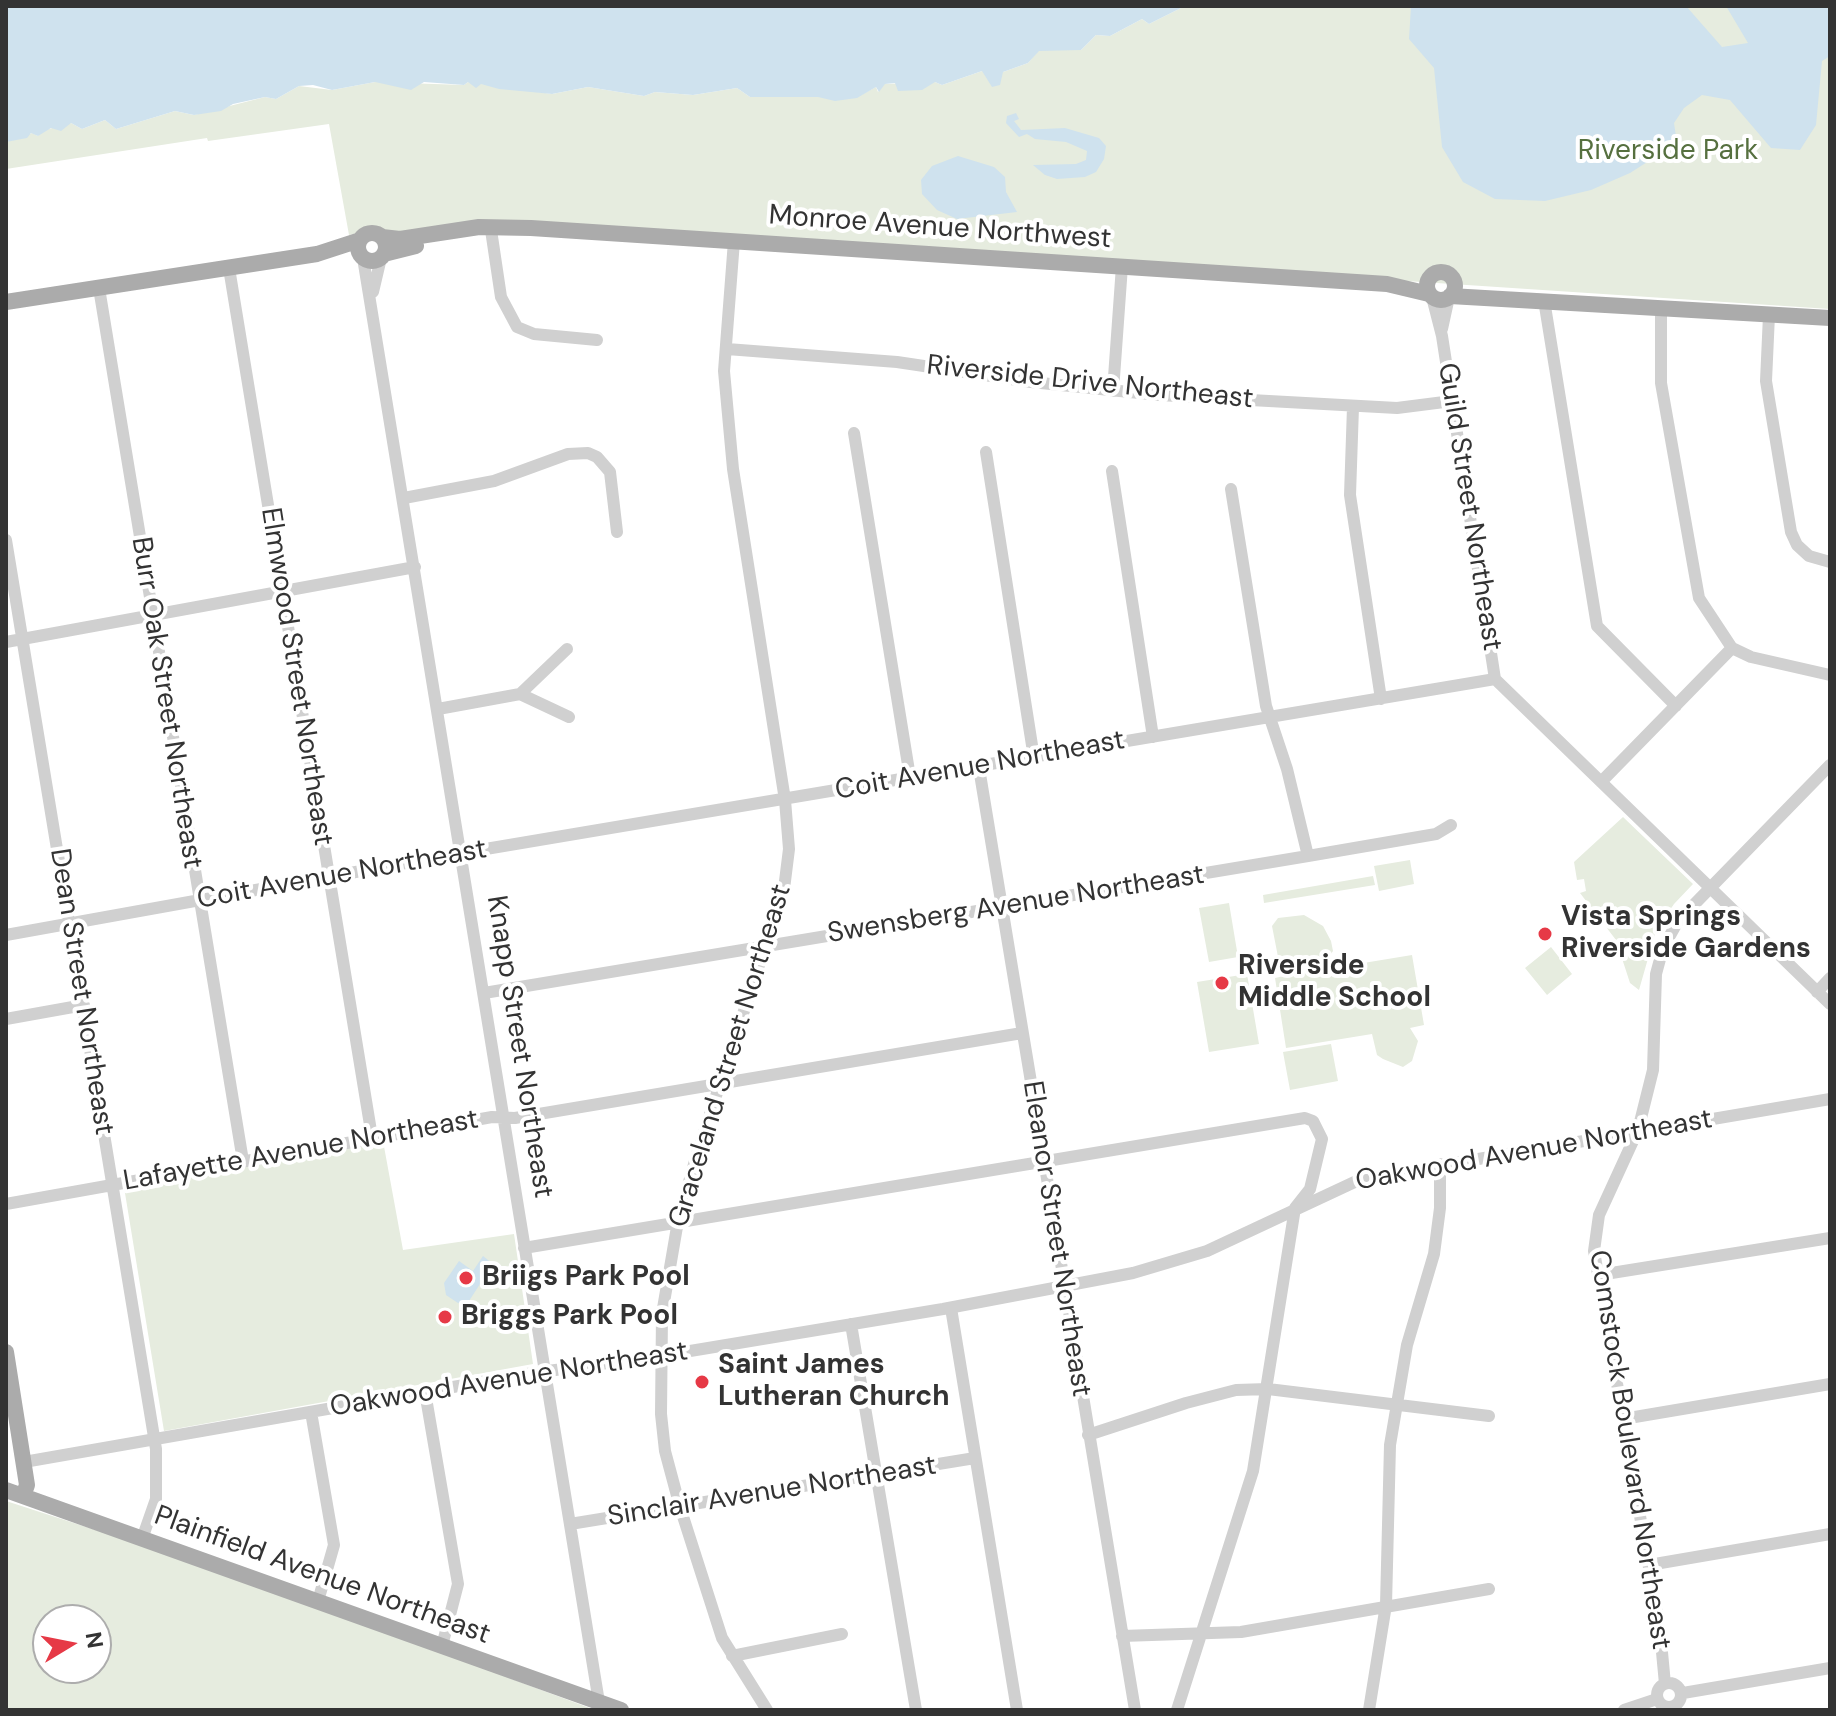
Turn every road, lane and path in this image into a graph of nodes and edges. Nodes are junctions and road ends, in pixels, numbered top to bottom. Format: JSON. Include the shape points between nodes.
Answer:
{"nodes":[{"id":1,"x":491,"y":230,"type":"junction"},
{"id":2,"x":734,"y":241,"type":"junction"},
{"id":3,"x":382,"y":250,"type":"junction"},
{"id":4,"x":361,"y":251,"type":"junction"},
{"id":5,"x":1122,"y":266,"type":"junction"},
{"id":6,"x":229,"y":268,"type":"junction"},
{"id":7,"x":1429,"y":277,"type":"junction"},
{"id":8,"x":1453,"y":279,"type":"junction"},
{"id":9,"x":1387,"y":284,"type":"junction"},
{"id":10,"x":99,"y":288,"type":"junction"},
{"id":11,"x":1440,"y":296,"type":"junction"},
{"id":12,"x":1498,"y":297,"type":"junction"},
{"id":13,"x":1544,"y":300,"type":"junction"},
{"id":14,"x":6,"y":302,"type":"edge"},
{"id":15,"x":372,"y":303,"type":"junction"},
{"id":16,"x":1661,"y":307,"type":"junction"},
{"id":17,"x":1769,"y":315,"type":"junction"},
{"id":18,"x":1830,"y":318,"type":"edge"},
{"id":19,"x":597,"y":340,"type":"dead end"},
{"id":20,"x":727,"y":349,"type":"junction"},
{"id":21,"x":1113,"y":391,"type":"junction"},
{"id":22,"x":1452,"y":401,"type":"junction"},
{"id":23,"x":1353,"y":407,"type":"junction"},
{"id":24,"x":854,"y":433,"type":"dead end"},
{"id":25,"x":986,"y":452,"type":"dead end"},
{"id":26,"x":1112,"y":471,"type":"dead end"},
{"id":27,"x":1231,"y":489,"type":"dead end"},
{"id":28,"x":404,"y":498,"type":"junction"},
{"id":29,"x":617,"y":532,"type":"dead end"},
{"id":30,"x":6,"y":540,"type":"edge"},
{"id":31,"x":1830,"y":562,"type":"edge"},
{"id":32,"x":415,"y":567,"type":"junction"},
{"id":33,"x":282,"y":591,"type":"junction"},
{"id":34,"x":151,"y":615,"type":"junction"},
{"id":35,"x":22,"y":640,"type":"junction"},
{"id":36,"x":6,"y":642,"type":"edge"},
{"id":37,"x":1732,"y":648,"type":"junction"},
{"id":38,"x":567,"y":649,"type":"dead end"},
{"id":39,"x":1830,"y":675,"type":"edge"},
{"id":40,"x":1495,"y":679,"type":"junction"},
{"id":41,"x":520,"y":694,"type":"junction"},
{"id":42,"x":1381,"y":699,"type":"junction"},
{"id":43,"x":1676,"y":706,"type":"junction"},
{"id":44,"x":438,"y":709,"type":"junction"},
{"id":45,"x":569,"y":717,"type":"dead end"},
{"id":46,"x":1269,"y":718,"type":"junction"},
{"id":47,"x":1153,"y":737,"type":"junction"},
{"id":48,"x":1034,"y":758,"type":"junction"},
{"id":49,"x":1830,"y":765,"type":"edge"},
{"id":50,"x":979,"y":768,"type":"junction"},
{"id":51,"x":910,"y":777,"type":"junction"},
{"id":52,"x":1601,"y":782,"type":"junction"},
{"id":53,"x":785,"y":800,"type":"junction"},
{"id":54,"x":1451,"y":825,"type":"dead end"},
{"id":55,"x":461,"y":854,"type":"junction"},
{"id":56,"x":1308,"y":856,"type":"junction"},
{"id":57,"x":328,"y":878,"type":"junction"},
{"id":58,"x":1710,"y":886,"type":"junction"},
{"id":59,"x":199,"y":901,"type":"junction"},
{"id":60,"x":1002,"y":908,"type":"junction"},
{"id":61,"x":70,"y":924,"type":"junction"},
{"id":62,"x":6,"y":935,"type":"edge"},
{"id":63,"x":765,"y":947,"type":"junction"},
{"id":64,"x":1830,"y":978,"type":"edge"},
{"id":65,"x":1817,"y":992,"type":"junction"},
{"id":66,"x":484,"y":993,"type":"junction"},
{"id":67,"x":1830,"y":1004,"type":"edge"},
{"id":68,"x":84,"y":1005,"type":"junction"},
{"id":69,"x":6,"y":1019,"type":"edge"},
{"id":70,"x":1022,"y":1033,"type":"junction"},
{"id":71,"x":720,"y":1083,"type":"junction"},
{"id":72,"x":1830,"y":1099,"type":"edge"},
{"id":73,"x":503,"y":1117,"type":"junction"},
{"id":74,"x":1638,"y":1130,"type":"junction"},
{"id":75,"x":372,"y":1137,"type":"junction"},
{"id":76,"x":243,"y":1161,"type":"junction"},
{"id":77,"x":1043,"y":1162,"type":"junction"},
{"id":78,"x":1440,"y":1164,"type":"junction"},
{"id":79,"x":113,"y":1185,"type":"junction"},
{"id":80,"x":6,"y":1204,"type":"edge"},
{"id":81,"x":1295,"y":1208,"type":"junction"},
{"id":82,"x":678,"y":1221,"type":"junction"},
{"id":83,"x":1830,"y":1238,"type":"edge"},
{"id":84,"x":524,"y":1248,"type":"junction"},
{"id":85,"x":1599,"y":1275,"type":"junction"},
{"id":86,"x":1062,"y":1286,"type":"junction"},
{"id":87,"x":951,"y":1308,"type":"junction"},
{"id":88,"x":851,"y":1324,"type":"junction"},
{"id":89,"x":6,"y":1352,"type":"edge"},
{"id":90,"x":660,"y":1356,"type":"junction"},
{"id":91,"x":545,"y":1373,"type":"junction"},
{"id":92,"x":1830,"y":1384,"type":"edge"},
{"id":93,"x":1268,"y":1389,"type":"junction"},
{"id":94,"x":425,"y":1392,"type":"junction"},
{"id":95,"x":1395,"y":1405,"type":"junction"},
{"id":96,"x":311,"y":1412,"type":"junction"},
{"id":97,"x":1489,"y":1416,"type":"dead end"},
{"id":98,"x":1623,"y":1419,"type":"junction"},
{"id":99,"x":1088,"y":1435,"type":"junction"},
{"id":100,"x":154,"y":1440,"type":"junction"},
{"id":101,"x":975,"y":1458,"type":"junction"},
{"id":102,"x":24,"y":1462,"type":"junction"},
{"id":103,"x":877,"y":1476,"type":"junction"},
{"id":104,"x":6,"y":1490,"type":"edge"},
{"id":105,"x":23,"y":1496,"type":"junction"},
{"id":106,"x":680,"y":1507,"type":"junction"},
{"id":107,"x":570,"y":1524,"type":"junction"},
{"id":108,"x":1830,"y":1534,"type":"edge"},
{"id":109,"x":142,"y":1539,"type":"junction"},
{"id":110,"x":1649,"y":1565,"type":"junction"},
{"id":111,"x":1489,"y":1589,"type":"dead end"},
{"id":112,"x":318,"y":1601,"type":"junction"},
{"id":113,"x":1386,"y":1605,"type":"junction"},
{"id":114,"x":1204,"y":1632,"type":"junction"},
{"id":115,"x":842,"y":1634,"type":"dead end"},
{"id":116,"x":1122,"y":1636,"type":"junction"},
{"id":117,"x":442,"y":1646,"type":"junction"},
{"id":118,"x":732,"y":1656,"type":"junction"},
{"id":119,"x":1830,"y":1668,"type":"edge"},
{"id":120,"x":1665,"y":1684,"type":"junction"},
{"id":121,"x":1683,"y":1693,"type":"junction"},
{"id":122,"x":1657,"y":1699,"type":"junction"},
{"id":123,"x":600,"y":1706,"type":"edge"},
{"id":124,"x":1670,"y":1709,"type":"edge"},
{"id":125,"x":621,"y":1710,"type":"edge"},
{"id":126,"x":767,"y":1710,"type":"edge"},
{"id":127,"x":916,"y":1710,"type":"edge"},
{"id":128,"x":1017,"y":1710,"type":"edge"},
{"id":129,"x":1135,"y":1710,"type":"edge"},
{"id":130,"x":1177,"y":1710,"type":"edge"},
{"id":131,"x":1369,"y":1710,"type":"edge"},
{"id":132,"x":1624,"y":1710,"type":"edge"}],
"edges":[{"from":1,"to":2,"type":"main road","name":"Monroe Avenue Northwest"},
{"from":1,"to":3,"type":"main road","name":"Monroe Avenue Northwest","via":[[479,227]]},
{"from":1,"to":19,"type":"street","via":[[501,297],[517,327],[534,334]]},
{"from":2,"to":5,"type":"main road","name":"Monroe Avenue Northwest"},
{"from":2,"to":20,"type":"street","name":"Graceland Street Northeast"},
{"from":3,"to":4,"type":"main road","via":[[370,261]]},
{"from":3,"to":4,"type":"main road","via":[[370,233]]},
{"from":3,"to":15,"type":"street"},
{"from":4,"to":6,"type":"main road"},
{"from":4,"to":15,"type":"street","name":"Knapp Street Northeast"},
{"from":5,"to":9,"type":"main road","name":"Monroe Avenue Northwest"},
{"from":5,"to":21,"type":"street"},
{"from":6,"to":10,"type":"main road"},
{"from":6,"to":33,"type":"street","name":"Elmwood Street Northeast"},
{"from":7,"to":8,"type":"main road","via":[[1443,272]]},
{"from":7,"to":9,"type":"main road","name":"Monroe Avenue Northwest"},
{"from":7,"to":11,"type":"main road","via":[[1426,286]]},
{"from":8,"to":11,"type":"main road","via":[[1455,287]]},
{"from":8,"to":12,"type":"main road"},
{"from":9,"to":11,"type":"main road","name":"Monroe Avenue Northwest"},
{"from":10,"to":14,"type":"main road"},
{"from":10,"to":34,"type":"street","name":"Burr Oak Street Northeast"},
{"from":11,"to":12,"type":"main road","name":"Monroe Avenue Northwest"},
{"from":11,"to":22,"type":"street","name":"Guild Street Northeast"},
{"from":12,"to":13,"type":"main road","name":"Monroe Avenue Northwest"},
{"from":13,"to":16,"type":"main road","name":"Monroe Avenue Northwest"},
{"from":13,"to":43,"type":"street","via":[[1597,626]]},
{"from":15,"to":28,"type":"street","name":"Knapp Street Northeast"},
{"from":16,"to":17,"type":"main road","name":"Monroe Avenue Northwest"},
{"from":16,"to":37,"type":"street","via":[[1659,368],[1691,570],[1699,598]]},
{"from":17,"to":18,"type":"main road","name":"Monroe Avenue Northwest"},
{"from":17,"to":31,"type":"street","via":[[1766,381],[1791,532],[1809,556]]},
{"from":20,"to":21,"type":"street","name":"Riverside Drive Northeast","via":[[897,362]]},
{"from":20,"to":53,"type":"street","name":"Graceland Street Northeast","via":[[724,371],[733,469]]},
{"from":21,"to":23,"type":"street","name":"Riverside Drive Northeast"},
{"from":22,"to":23,"type":"street","name":"Riverside Drive Northeast"},
{"from":22,"to":40,"type":"street","name":"Guild Street Northeast"},
{"from":23,"to":42,"type":"street","via":[[1350,495]]},
{"from":24,"to":51,"type":"street"},
{"from":25,"to":48,"type":"street"},
{"from":26,"to":47,"type":"street"},
{"from":27,"to":46,"type":"street"},
{"from":28,"to":29,"type":"street","via":[[494,481],[568,454],[588,453],[610,472]]},
{"from":28,"to":32,"type":"street","name":"Knapp Street Northeast"},
{"from":30,"to":35,"type":"street","name":"Dean Street Northeast"},
{"from":32,"to":33,"type":"street"},
{"from":32,"to":44,"type":"street","name":"Knapp Street Northeast"},
{"from":33,"to":34,"type":"street"},
{"from":33,"to":57,"type":"street","name":"Elmwood Street Northeast"},
{"from":34,"to":35,"type":"street"},
{"from":34,"to":59,"type":"street","name":"Burr Oak Street Northeast"},
{"from":35,"to":36,"type":"street"},
{"from":35,"to":61,"type":"street","name":"Dean Street Northeast"},
{"from":37,"to":39,"type":"street"},
{"from":37,"to":43,"type":"street"},
{"from":38,"to":41,"type":"street"},
{"from":40,"to":42,"type":"street","name":"Coit Avenue Northeast"},
{"from":40,"to":52,"type":"street"},
{"from":41,"to":44,"type":"street"},
{"from":41,"to":45,"type":"street"},
{"from":42,"to":46,"type":"street","name":"Coit Avenue Northeast"},
{"from":43,"to":52,"type":"street"},
{"from":44,"to":55,"type":"street","name":"Knapp Street Northeast"},
{"from":46,"to":47,"type":"street","name":"Coit Avenue Northeast"},
{"from":46,"to":56,"type":"street"},
{"from":47,"to":48,"type":"street","name":"Coit Avenue Northeast"},
{"from":48,"to":50,"type":"street","name":"Coit Avenue Northeast"},
{"from":49,"to":58,"type":"street","name":"Comstock Boulevard Northeast"},
{"from":50,"to":51,"type":"street","name":"Coit Avenue Northeast"},
{"from":50,"to":60,"type":"street","name":"Eleanor Street Northeast"},
{"from":51,"to":53,"type":"street","name":"Coit Avenue Northeast"},
{"from":52,"to":58,"type":"street"},
{"from":53,"to":55,"type":"street","name":"Coit Avenue Northeast"},
{"from":53,"to":63,"type":"street","name":"Graceland Street Northeast","via":[[786,876]]},
{"from":54,"to":56,"type":"street","name":"Swensberg Avenue Northeast","via":[[1436,834]]},
{"from":55,"to":57,"type":"street","name":"Coit Avenue Northeast"},
{"from":55,"to":66,"type":"street","name":"Knapp Street Northeast"},
{"from":56,"to":60,"type":"street","name":"Swensberg Avenue Northeast"},
{"from":57,"to":59,"type":"street","name":"Coit Avenue Northeast"},
{"from":57,"to":75,"type":"street","name":"Elmwood Street Northeast"},
{"from":58,"to":65,"type":"street"},
{"from":58,"to":74,"type":"street","name":"Comstock Boulevard Northeast","via":[[1678,921],[1663,948],[1656,974],[1653,1070]]},
{"from":59,"to":61,"type":"street","name":"Coit Avenue Northeast"},
{"from":59,"to":76,"type":"street","name":"Burr Oak Street Northeast"},
{"from":60,"to":63,"type":"street","name":"Swensberg Avenue Northeast"},
{"from":60,"to":70,"type":"street","name":"Eleanor Street Northeast"},
{"from":61,"to":62,"type":"street","name":"Coit Avenue Northeast"},
{"from":61,"to":68,"type":"street","name":"Dean Street Northeast"},
{"from":63,"to":66,"type":"street","name":"Swensberg Avenue Northeast"},
{"from":63,"to":71,"type":"street","name":"Graceland Street Northeast"},
{"from":64,"to":65,"type":"street"},
{"from":65,"to":67,"type":"street"},
{"from":66,"to":73,"type":"street","name":"Knapp Street Northeast"},
{"from":68,"to":69,"type":"street"},
{"from":68,"to":79,"type":"street","name":"Dean Street Northeast"},
{"from":70,"to":71,"type":"street","name":"Lafayette Avenue Northeast"},
{"from":70,"to":77,"type":"street","name":"Eleanor Street Northeast"},
{"from":71,"to":73,"type":"street","name":"Lafayette Avenue Northeast"},
{"from":71,"to":82,"type":"street","name":"Graceland Street Northeast"},
{"from":72,"to":74,"type":"street","name":"Oakwood Avenue Northeast"},
{"from":73,"to":75,"type":"street","name":"Lafayette Avenue Northeast"},
{"from":73,"to":84,"type":"street","name":"Knapp Street Northeast"},
{"from":74,"to":78,"type":"street","name":"Oakwood Avenue Northeast"},
{"from":74,"to":85,"type":"street","name":"Comstock Boulevard Northeast","via":[[1599,1215],[1594,1251]]},
{"from":75,"to":76,"type":"street","name":"Lafayette Avenue Northeast"},
{"from":76,"to":79,"type":"street","name":"Lafayette Avenue Northeast"},
{"from":77,"to":81,"type":"street","via":[[1305,1118],[1313,1121],[1322,1139],[1310,1189]]},
{"from":77,"to":82,"type":"street"},
{"from":77,"to":86,"type":"street","name":"Eleanor Street Northeast"},
{"from":78,"to":81,"type":"street","name":"Oakwood Avenue Northeast","via":[[1361,1179]]},
{"from":78,"to":95,"type":"street","via":[[1434,1254]]},
{"from":79,"to":80,"type":"street","name":"Lafayette Avenue Northeast"},
{"from":79,"to":100,"type":"street","name":"Dean Street Northeast"},
{"from":81,"to":86,"type":"street","name":"Oakwood Avenue Northeast","via":[[1207,1251],[1133,1273]]},
{"from":81,"to":93,"type":"street"},
{"from":82,"to":84,"type":"street"},
{"from":82,"to":90,"type":"street","name":"Graceland Street Northeast"},
{"from":83,"to":85,"type":"street"},
{"from":84,"to":91,"type":"street","name":"Knapp Street Northeast"},
{"from":85,"to":98,"type":"street","name":"Comstock Boulevard Northeast"},
{"from":86,"to":87,"type":"street","name":"Oakwood Avenue Northeast"},
{"from":86,"to":99,"type":"street","name":"Eleanor Street Northeast"},
{"from":87,"to":88,"type":"street","name":"Oakwood Avenue Northeast"},
{"from":87,"to":101,"type":"street"},
{"from":88,"to":90,"type":"street","name":"Oakwood Avenue Northeast"},
{"from":88,"to":103,"type":"street"},
{"from":89,"to":102,"type":"main road"},
{"from":90,"to":91,"type":"street","name":"Oakwood Avenue Northeast"},
{"from":90,"to":106,"type":"street","name":"Graceland Street Northeast","via":[[665,1451]]},
{"from":91,"to":94,"type":"street","name":"Oakwood Avenue Northeast"},
{"from":91,"to":107,"type":"street","name":"Knapp Street Northeast"},
{"from":92,"to":98,"type":"street"},
{"from":93,"to":95,"type":"street"},
{"from":93,"to":99,"type":"street","via":[[1236,1390]]},
{"from":93,"to":114,"type":"street","via":[[1253,1471]]},
{"from":94,"to":96,"type":"street","name":"Oakwood Avenue Northeast"},
{"from":94,"to":117,"type":"street","via":[[458,1584]]},
{"from":95,"to":97,"type":"street"},
{"from":95,"to":113,"type":"street"},
{"from":96,"to":100,"type":"street","name":"Oakwood Avenue Northeast"},
{"from":96,"to":112,"type":"street","via":[[334,1545]]},
{"from":98,"to":110,"type":"street","name":"Comstock Boulevard Northeast"},
{"from":99,"to":116,"type":"street","name":"Eleanor Street Northeast"},
{"from":100,"to":102,"type":"street","name":"Oakwood Avenue Northeast"},
{"from":100,"to":109,"type":"street","name":"Dean Street Northeast","via":[[156,1499]]},
{"from":101,"to":103,"type":"street","name":"Sinclair Avenue Northeast"},
{"from":101,"to":128,"type":"street"},
{"from":102,"to":105,"type":"main road"},
{"from":103,"to":106,"type":"street","name":"Sinclair Avenue Northeast"},
{"from":103,"to":127,"type":"street"},
{"from":104,"to":105,"type":"main road","name":"Plainfield Avenue Northeast"},
{"from":105,"to":109,"type":"main road","name":"Plainfield Avenue Northeast"},
{"from":106,"to":107,"type":"street","name":"Sinclair Avenue Northeast"},
{"from":106,"to":118,"type":"street","name":"Graceland Street Northeast"},
{"from":107,"to":123,"type":"street","name":"Knapp Street Northeast"},
{"from":108,"to":110,"type":"street"},
{"from":109,"to":112,"type":"main road","name":"Plainfield Avenue Northeast"},
{"from":110,"to":120,"type":"street","name":"Comstock Boulevard Northeast"},
{"from":111,"to":113,"type":"street"},
{"from":112,"to":117,"type":"main road","name":"Plainfield Avenue Northeast"},
{"from":113,"to":114,"type":"street","via":[[1241,1632]]},
{"from":113,"to":131,"type":"street"},
{"from":114,"to":116,"type":"street"},
{"from":114,"to":130,"type":"street"},
{"from":115,"to":118,"type":"street"},
{"from":116,"to":129,"type":"street","name":"Eleanor Street Northeast"},
{"from":117,"to":123,"type":"main road","name":"Plainfield Avenue Northeast"},
{"from":118,"to":126,"type":"street","name":"Graceland Street Northeast"},
{"from":119,"to":121,"type":"street"},
{"from":120,"to":121,"type":"street"},
{"from":120,"to":122,"type":"street"},
{"from":121,"to":124,"type":"street"},
{"from":122,"to":124,"type":"street"},
{"from":122,"to":132,"type":"street"},
{"from":123,"to":125,"type":"main road","name":"Plainfield Avenue Northeast"}]}
